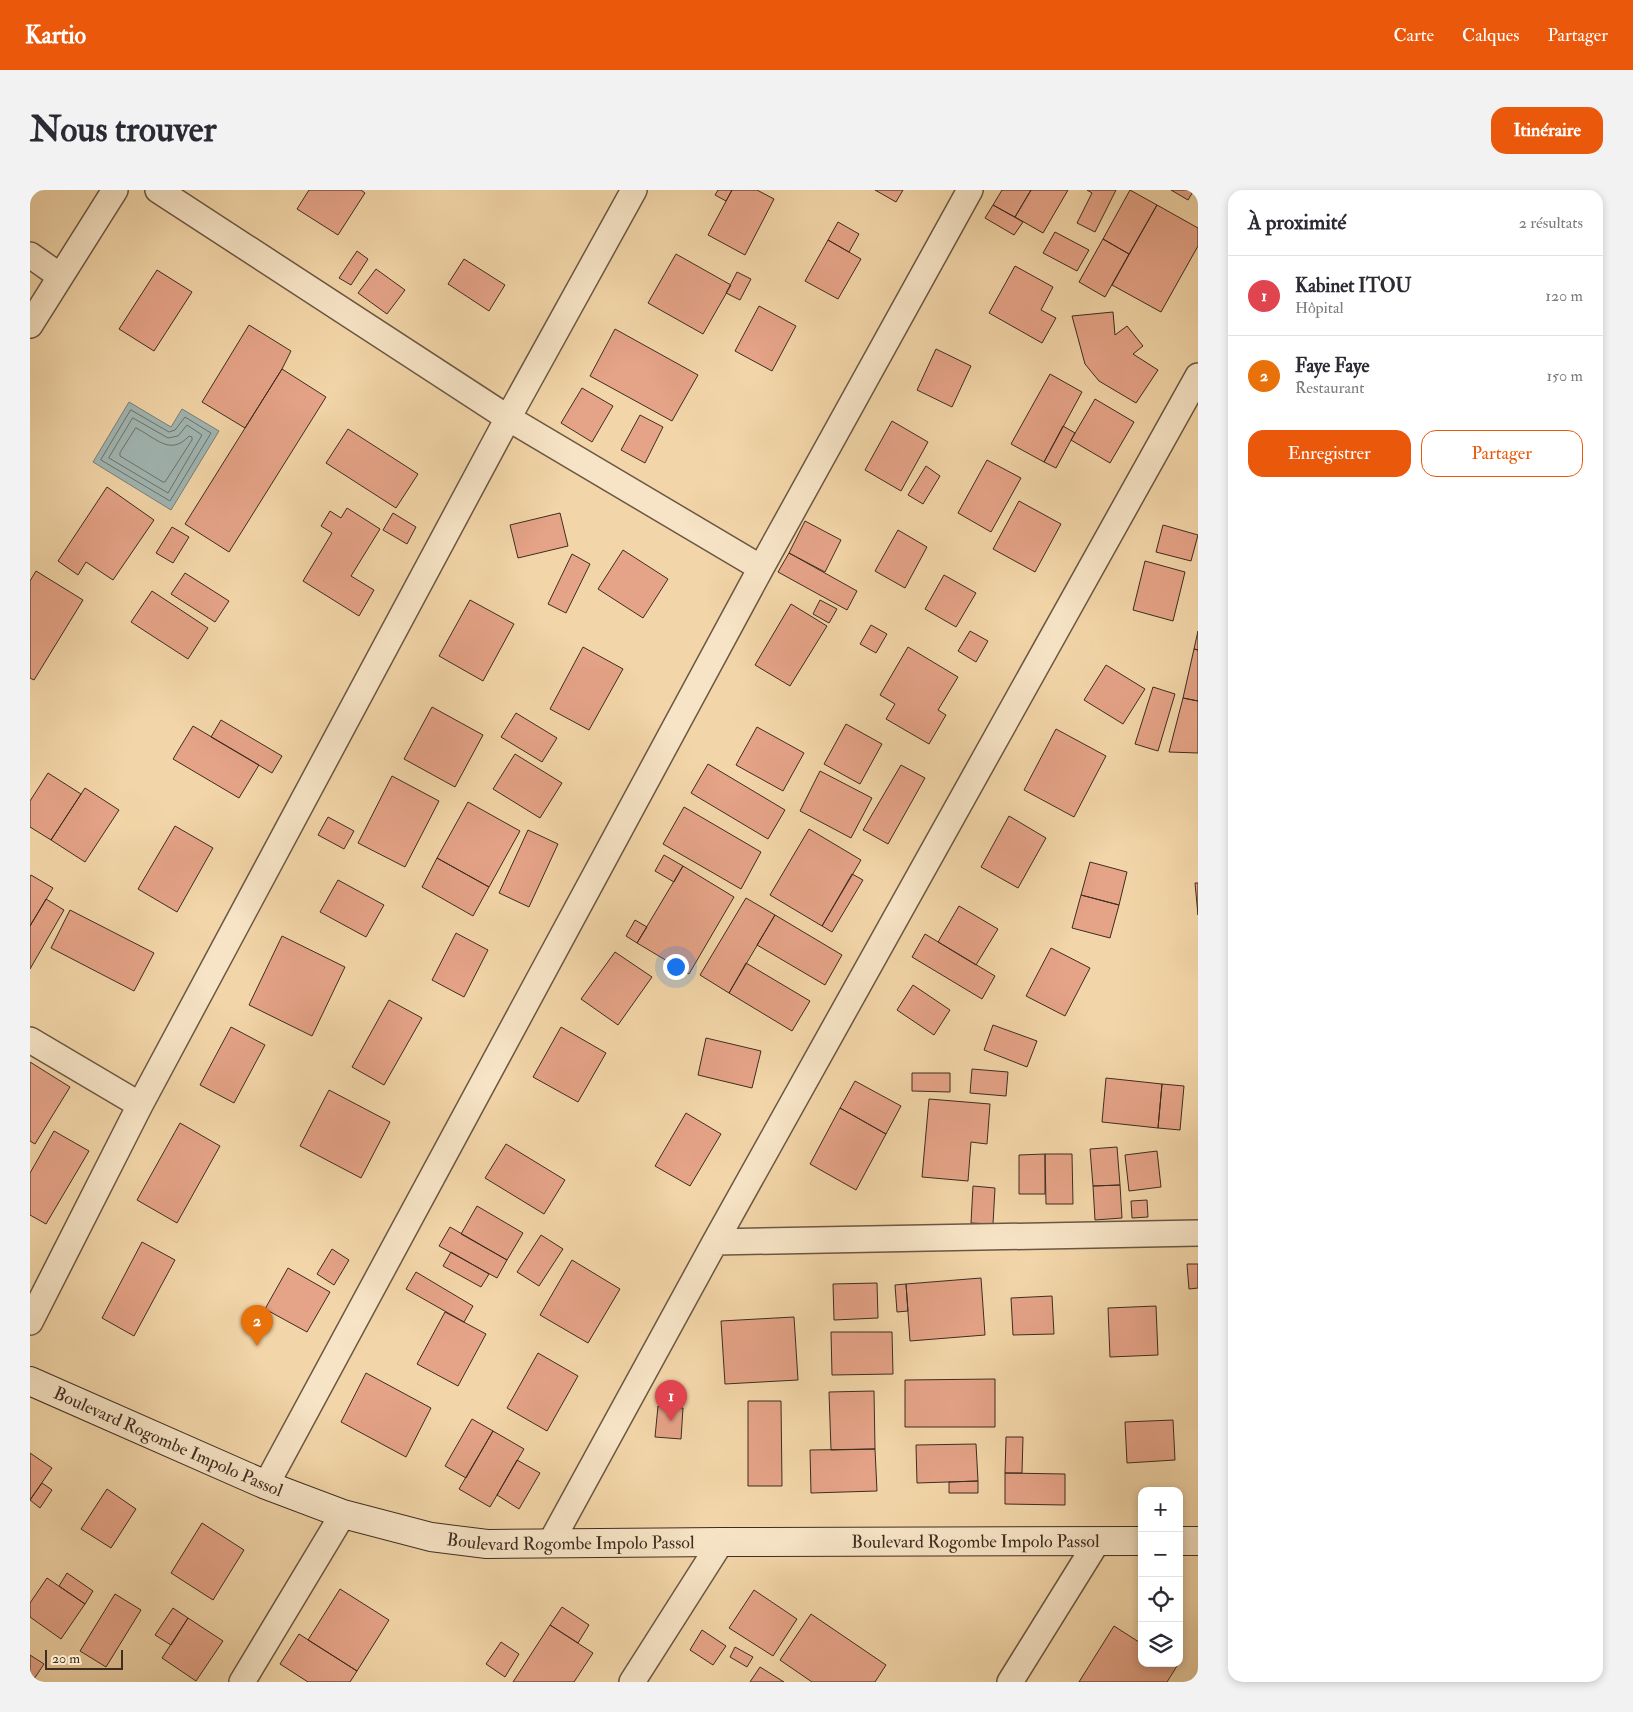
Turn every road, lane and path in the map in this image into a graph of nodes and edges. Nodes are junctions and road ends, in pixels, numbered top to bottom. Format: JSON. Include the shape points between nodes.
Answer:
{"nodes":[{"id":1,"x":115,"y":190,"type":"edge"},
{"id":2,"x":158,"y":190,"type":"edge"},
{"id":3,"x":634,"y":190,"type":"edge"},
{"id":4,"x":970,"y":190,"type":"edge"},
{"id":5,"x":30,"y":255,"type":"edge"},
{"id":6,"x":60,"y":276,"type":"junction"},
{"id":7,"x":30,"y":325,"type":"edge"},
{"id":8,"x":1198,"y":376,"type":"edge"},
{"id":9,"x":508,"y":418,"type":"junction"},
{"id":10,"x":761,"y":568,"type":"junction"},
{"id":11,"x":30,"y":1040,"type":"edge"},
{"id":12,"x":140,"y":1105,"type":"junction"},
{"id":13,"x":1198,"y":1233,"type":"edge"},
{"id":14,"x":715,"y":1242,"type":"junction"},
{"id":15,"x":30,"y":1322,"type":"edge"},
{"id":16,"x":30,"y":1381,"type":"edge"},
{"id":17,"x":266,"y":1485,"type":"junction"},
{"id":18,"x":344,"y":1514,"type":"junction"},
{"id":19,"x":1138,"y":1541,"type":"edge"},
{"id":20,"x":1183,"y":1541,"type":"edge"},
{"id":21,"x":1198,"y":1541,"type":"edge"},
{"id":22,"x":550,"y":1542,"type":"junction"},
{"id":23,"x":721,"y":1542,"type":"junction"},
{"id":24,"x":1097,"y":1542,"type":"junction"},
{"id":25,"x":242,"y":1682,"type":"edge"},
{"id":26,"x":632,"y":1682,"type":"edge"},
{"id":27,"x":1010,"y":1682,"type":"edge"}],
"edges":[{"from":1,"to":6,"type":"street"},
{"from":2,"to":9,"type":"street"},
{"from":3,"to":9,"type":"street"},
{"from":4,"to":10,"type":"street"},
{"from":5,"to":6,"type":"street"},
{"from":6,"to":7,"type":"street"},
{"from":8,"to":14,"type":"street"},
{"from":9,"to":10,"type":"street"},
{"from":9,"to":12,"type":"street"},
{"from":10,"to":17,"type":"street"},
{"from":11,"to":12,"type":"street"},
{"from":12,"to":15,"type":"street"},
{"from":13,"to":14,"type":"street"},
{"from":14,"to":22,"type":"street"},
{"from":16,"to":17,"type":"street","name":"Boulevard Rogombe Impolo Passol"},
{"from":17,"to":18,"type":"street","name":"Boulevard Rogombe Impolo Passol"},
{"from":18,"to":22,"type":"street","name":"Boulevard Rogombe Impolo Passol","via":[[431,1537],[487,1544]]},
{"from":18,"to":25,"type":"street"},
{"from":19,"to":24,"type":"street","name":"Boulevard Rogombe Impolo Passol"},
{"from":20,"to":21,"type":"street"},
{"from":22,"to":23,"type":"street","name":"Boulevard Rogombe Impolo Passol"},
{"from":23,"to":24,"type":"street","name":"Boulevard Rogombe Impolo Passol"},
{"from":23,"to":26,"type":"street"},
{"from":24,"to":27,"type":"street"}]}
